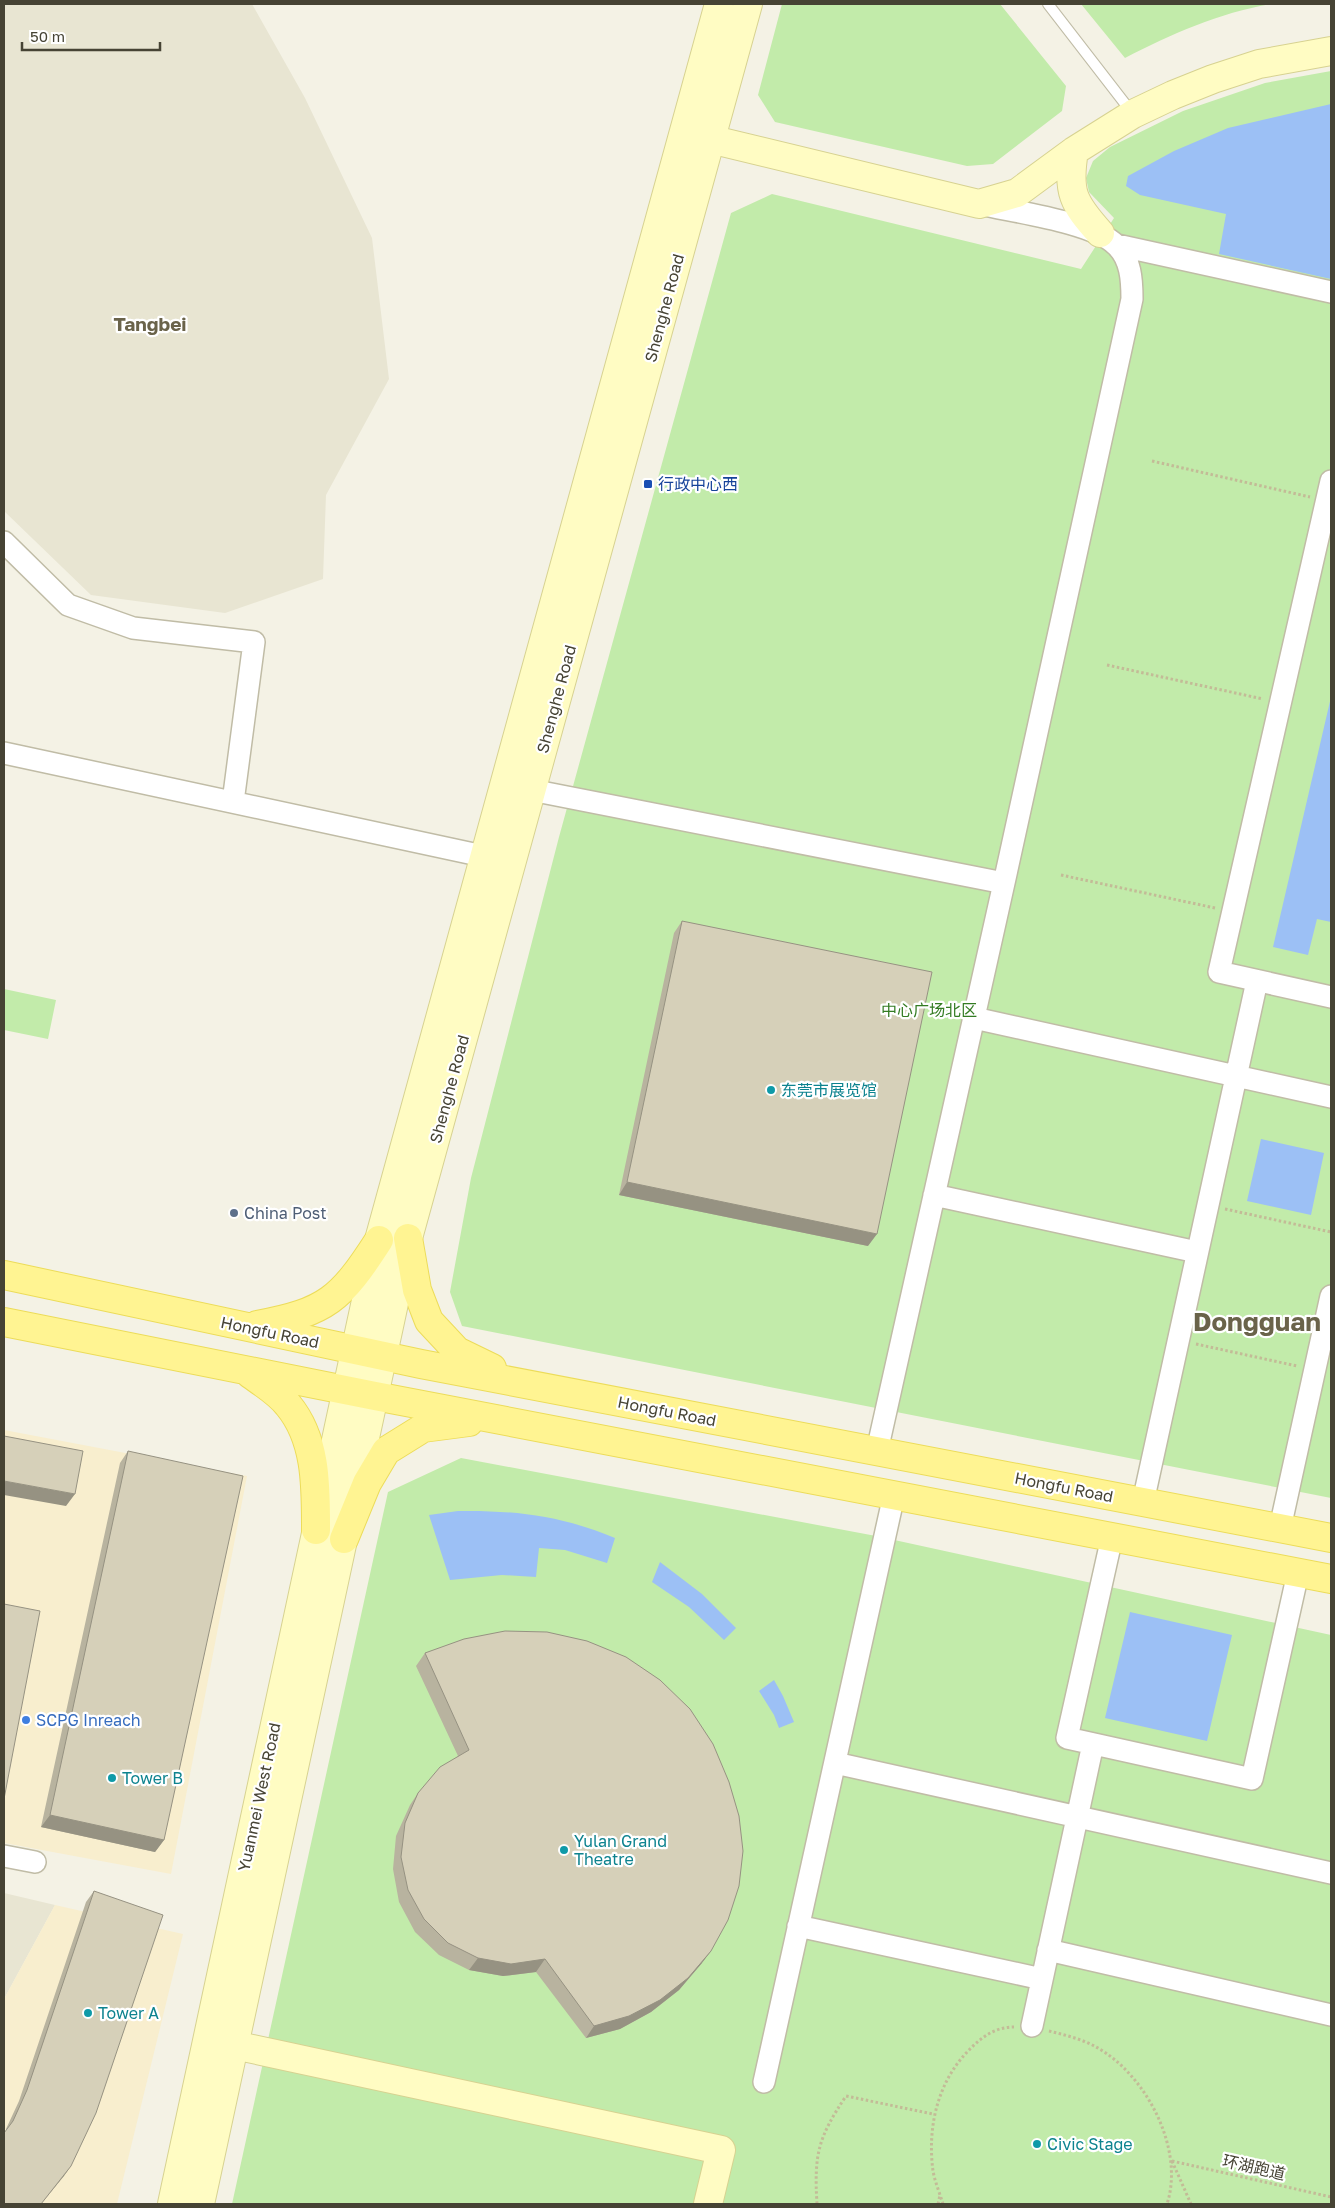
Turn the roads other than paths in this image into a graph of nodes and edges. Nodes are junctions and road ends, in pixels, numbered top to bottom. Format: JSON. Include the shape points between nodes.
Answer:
{"nodes":[{"id":1,"x":719,"y":4,"type":"edge"},
{"id":2,"x":748,"y":4,"type":"edge"},
{"id":3,"x":1052,"y":5,"type":"edge"},
{"id":4,"x":1331,"y":51,"type":"edge"},
{"id":5,"x":1133,"y":114,"type":"junction"},
{"id":6,"x":683,"y":132,"type":"junction"},
{"id":7,"x":710,"y":140,"type":"junction"},
{"id":8,"x":1074,"y":151,"type":"junction"},
{"id":9,"x":979,"y":204,"type":"junction"},
{"id":10,"x":1108,"y":239,"type":"junction"},
{"id":11,"x":1331,"y":292,"type":"edge"},
{"id":12,"x":1329,"y":491,"type":"edge"},
{"id":13,"x":4,"y":542,"type":"edge"},
{"id":14,"x":4,"y":754,"type":"edge"},
{"id":15,"x":531,"y":790,"type":"junction"},
{"id":16,"x":233,"y":802,"type":"junction"},
{"id":17,"x":484,"y":856,"type":"junction"},
{"id":18,"x":1004,"y":883,"type":"junction"},
{"id":19,"x":1257,"y":981,"type":"junction"},
{"id":20,"x":1331,"y":997,"type":"edge"},
{"id":21,"x":974,"y":1018,"type":"junction"},
{"id":22,"x":1236,"y":1076,"type":"junction"},
{"id":23,"x":1331,"y":1097,"type":"edge"},
{"id":24,"x":934,"y":1195,"type":"junction"},
{"id":25,"x":408,"y":1238,"type":"junction"},
{"id":26,"x":379,"y":1240,"type":"junction"},
{"id":27,"x":1198,"y":1252,"type":"junction"},
{"id":28,"x":4,"y":1275,"type":"edge"},
{"id":29,"x":1331,"y":1296,"type":"edge"},
{"id":30,"x":4,"y":1322,"type":"edge"},
{"id":31,"x":248,"y":1327,"type":"junction"},
{"id":32,"x":355,"y":1350,"type":"junction"},
{"id":33,"x":383,"y":1356,"type":"junction"},
{"id":34,"x":246,"y":1370,"type":"junction"},
{"id":35,"x":525,"y":1384,"type":"junction"},
{"id":36,"x":347,"y":1390,"type":"junction"},
{"id":37,"x":375,"y":1396,"type":"junction"},
{"id":38,"x":523,"y":1425,"type":"junction"},
{"id":39,"x":876,"y":1451,"type":"junction"},
{"id":40,"x":894,"y":1496,"type":"junction"},
{"id":41,"x":1143,"y":1502,"type":"junction"},
{"id":42,"x":1280,"y":1528,"type":"junction"},
{"id":43,"x":316,"y":1530,"type":"junction"},
{"id":44,"x":1112,"y":1537,"type":"junction"},
{"id":45,"x":1331,"y":1538,"type":"edge"},
{"id":46,"x":344,"y":1539,"type":"junction"},
{"id":47,"x":1298,"y":1573,"type":"junction"},
{"id":48,"x":1331,"y":1579,"type":"edge"},
{"id":49,"x":1093,"y":1744,"type":"junction"},
{"id":50,"x":835,"y":1764,"type":"junction"},
{"id":51,"x":1077,"y":1817,"type":"junction"},
{"id":52,"x":4,"y":1856,"type":"edge"},
{"id":53,"x":35,"y":1862,"type":"dead end"},
{"id":54,"x":1331,"y":1873,"type":"edge"},
{"id":55,"x":798,"y":1926,"type":"junction"},
{"id":56,"x":1048,"y":1950,"type":"junction"},
{"id":57,"x":1042,"y":1979,"type":"junction"},
{"id":58,"x":1331,"y":2015,"type":"edge"},
{"id":59,"x":1032,"y":2026,"type":"road end"},
{"id":60,"x":234,"y":2046,"type":"junction"},
{"id":61,"x":764,"y":2082,"type":"dead end"},
{"id":62,"x":172,"y":2204,"type":"edge"},
{"id":63,"x":200,"y":2204,"type":"edge"},
{"id":64,"x":708,"y":2204,"type":"edge"}],
"edges":[{"from":1,"to":6,"type":"main road","name":"Shenghe Road"},
{"from":2,"to":7,"type":"main road","name":"Shenghe Road"},
{"from":3,"to":5,"type":"lane"},
{"from":4,"to":5,"type":"main road","via":[[1259,64],[1173,94]]},
{"from":5,"to":8,"type":"main road"},
{"from":6,"to":7,"type":"main road"},
{"from":6,"to":17,"type":"main road","name":"Shenghe Road"},
{"from":7,"to":9,"type":"main road"},
{"from":7,"to":15,"type":"main road","name":"Shenghe Road"},
{"from":8,"to":9,"type":"main road","via":[[1017,193]]},
{"from":8,"to":10,"type":"main road","via":[[1070,183],[1074,199]]},
{"from":9,"to":10,"type":"street","via":[[1077,225]]},
{"from":10,"to":11,"type":"street"},
{"from":10,"to":18,"type":"street","via":[[1126,260],[1132,278],[1132,299]]},
{"from":12,"to":19,"type":"street","via":[[1219,972]]},
{"from":13,"to":16,"type":"street","via":[[68,605],[133,628],[254,642]]},
{"from":14,"to":16,"type":"street"},
{"from":15,"to":18,"type":"street"},
{"from":15,"to":25,"type":"main road","name":"Shenghe Road"},
{"from":16,"to":17,"type":"street"},
{"from":17,"to":26,"type":"main road","name":"Shenghe Road"},
{"from":18,"to":21,"type":"street"},
{"from":19,"to":20,"type":"street"},
{"from":19,"to":22,"type":"street"},
{"from":21,"to":22,"type":"street"},
{"from":21,"to":24,"type":"street"},
{"from":22,"to":23,"type":"street"},
{"from":22,"to":27,"type":"street"},
{"from":24,"to":27,"type":"street"},
{"from":24,"to":39,"type":"street"},
{"from":25,"to":33,"type":"main road","name":"Shenghe Road"},
{"from":25,"to":35,"type":"main road","via":[[417,1290],[429,1321],[458,1351]]},
{"from":26,"to":31,"type":"main road","via":[[355,1277],[337,1296],[310,1312]]},
{"from":26,"to":32,"type":"main road","name":"Shenghe Road"},
{"from":27,"to":41,"type":"street"},
{"from":28,"to":31,"type":"main road","name":"Hongfu Road"},
{"from":29,"to":42,"type":"street"},
{"from":30,"to":34,"type":"main road"},
{"from":31,"to":32,"type":"main road","name":"Hongfu Road"},
{"from":32,"to":33,"type":"main road","name":"Hongfu Road"},
{"from":32,"to":36,"type":"main road","name":"Shenghe Road"},
{"from":33,"to":35,"type":"main road","name":"Hongfu Road"},
{"from":33,"to":37,"type":"main road","name":"Shenghe Road"},
{"from":34,"to":36,"type":"main road"},
{"from":34,"to":43,"type":"main road","via":[[287,1403],[303,1426],[316,1475]]},
{"from":35,"to":39,"type":"main road","name":"Hongfu Road"},
{"from":36,"to":37,"type":"main road"},
{"from":36,"to":43,"type":"main road","name":"Yuanmei West Road"},
{"from":37,"to":38,"type":"main road"},
{"from":37,"to":46,"type":"main road","name":"Yuanmei West Road"},
{"from":38,"to":40,"type":"main road"},
{"from":38,"to":46,"type":"main road","via":[[468,1422],[422,1428],[386,1451],[366,1483]]},
{"from":39,"to":41,"type":"main road","name":"Hongfu Road"},
{"from":40,"to":44,"type":"main road"},
{"from":40,"to":50,"type":"street"},
{"from":41,"to":42,"type":"main road","name":"Hongfu Road"},
{"from":42,"to":45,"type":"main road","name":"Hongfu Road"},
{"from":43,"to":62,"type":"main road","name":"Yuanmei West Road"},
{"from":44,"to":47,"type":"main road"},
{"from":44,"to":49,"type":"street","via":[[1067,1738]]},
{"from":46,"to":60,"type":"main road","name":"Yuanmei West Road"},
{"from":47,"to":48,"type":"main road"},
{"from":47,"to":49,"type":"street","via":[[1252,1779]]},
{"from":49,"to":51,"type":"street"},
{"from":50,"to":51,"type":"street"},
{"from":50,"to":55,"type":"street"},
{"from":51,"to":54,"type":"street"},
{"from":51,"to":56,"type":"street"},
{"from":52,"to":53,"type":"street"},
{"from":55,"to":57,"type":"street"},
{"from":55,"to":61,"type":"street"},
{"from":56,"to":57,"type":"street"},
{"from":56,"to":58,"type":"street"},
{"from":57,"to":59,"type":"street"},
{"from":60,"to":63,"type":"main road","name":"Yuanmei West Road"},
{"from":60,"to":64,"type":"main road","via":[[720,2150]]}]}
